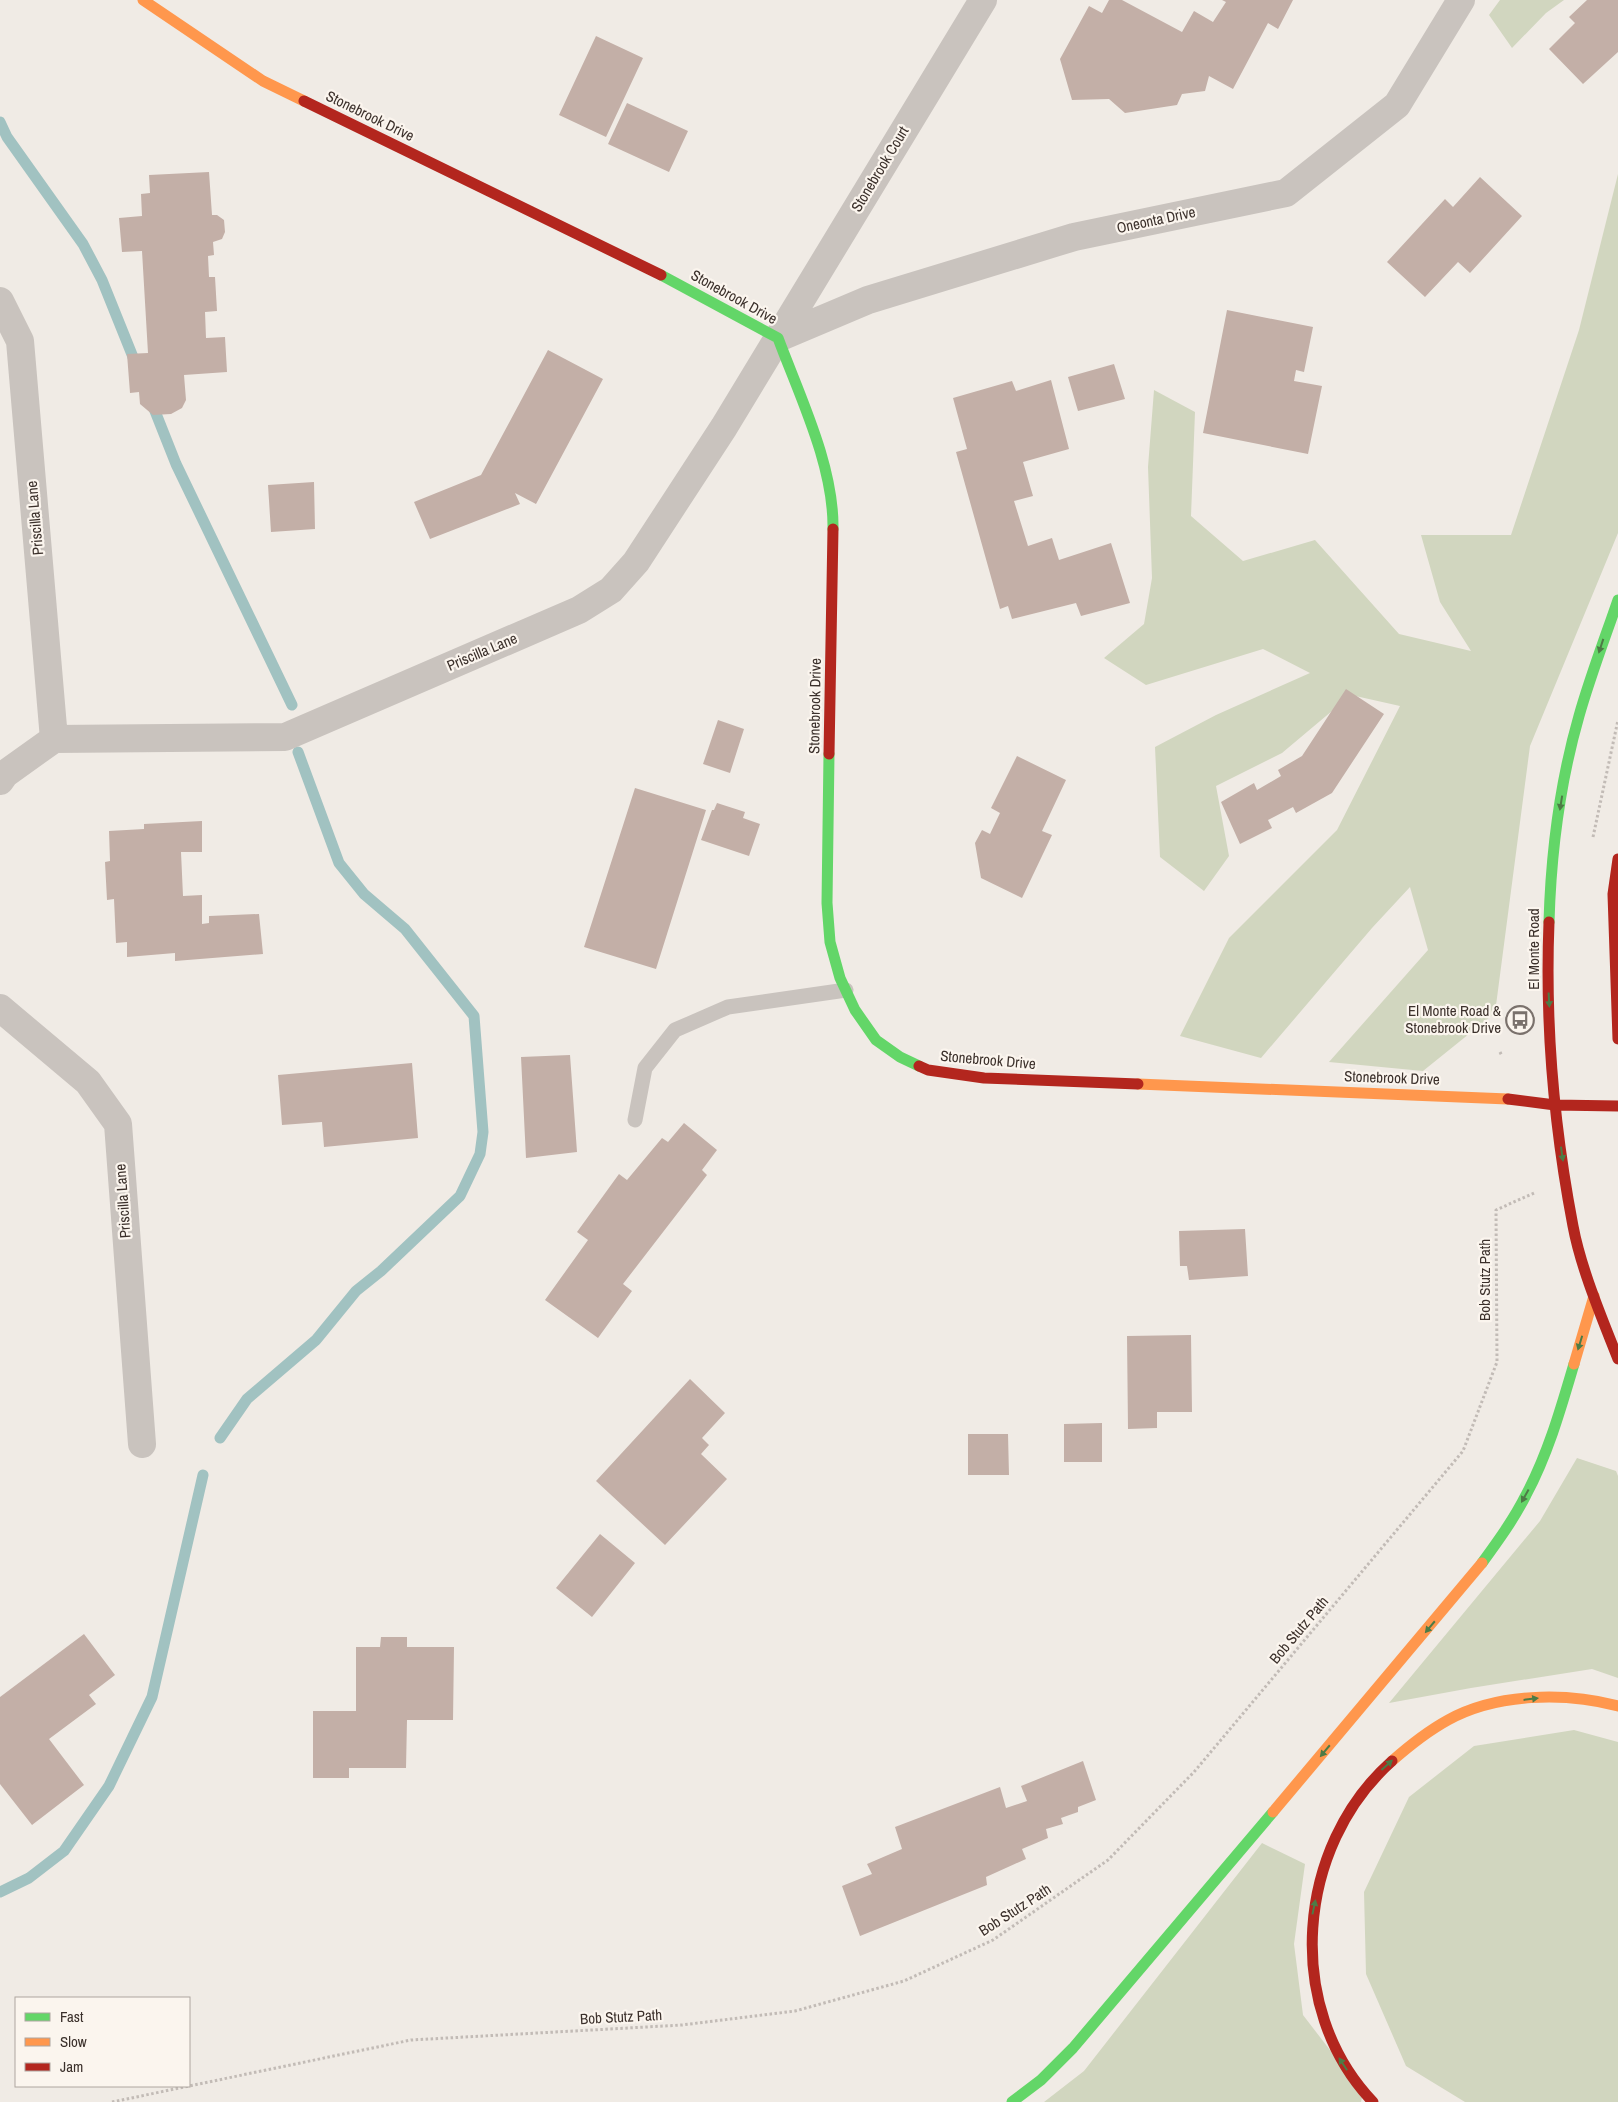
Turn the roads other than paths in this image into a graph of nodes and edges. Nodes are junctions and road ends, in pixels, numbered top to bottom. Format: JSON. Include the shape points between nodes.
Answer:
{"nodes":[{"id":1,"x":143,"y":0,"type":"edge"},
{"id":2,"x":983,"y":0,"type":"edge"},
{"id":3,"x":1462,"y":0,"type":"edge"},
{"id":4,"x":0,"y":301,"type":"edge"},
{"id":5,"x":778,"y":338,"type":"junction"},
{"id":6,"x":1618,"y":600,"type":"edge"},
{"id":7,"x":54,"y":739,"type":"junction"},
{"id":8,"x":0,"y":781,"type":"edge"},
{"id":9,"x":1618,"y":859,"type":"edge"},
{"id":10,"x":846,"y":990,"type":"junction"},
{"id":11,"x":0,"y":1008,"type":"edge"},
{"id":12,"x":1618,"y":1039,"type":"edge"},
{"id":13,"x":1555,"y":1105,"type":"junction"},
{"id":14,"x":1618,"y":1106,"type":"edge"},
{"id":15,"x":635,"y":1120,"type":"dead end"},
{"id":16,"x":1594,"y":1296,"type":"junction"},
{"id":17,"x":1618,"y":1359,"type":"edge"},
{"id":18,"x":142,"y":1444,"type":"dead end"},
{"id":19,"x":1618,"y":1706,"type":"edge"},
{"id":20,"x":1012,"y":2102,"type":"edge"},
{"id":21,"x":1373,"y":2102,"type":"edge"}],
"edges":[{"from":1,"to":5,"type":"main road","name":"Stonebrook Drive","via":[[263,81],[606,247]]},
{"from":2,"to":5,"type":"street","name":"Stonebrook Court"},
{"from":3,"to":5,"type":"street","name":"Oneonta Drive","via":[[1397,105],[1286,193],[1074,237],[868,300]]},
{"from":4,"to":7,"type":"street","name":"Priscilla Lane","via":[[20,341]]},
{"from":5,"to":7,"type":"street","name":"Priscilla Lane","via":[[636,562],[611,590],[579,610],[285,737]]},
{"from":5,"to":10,"type":"main road","name":"Stonebrook Drive","via":[[825,471],[833,517],[827,903],[830,942]]},
{"from":6,"to":13,"type":"main road","name":"El Monte Road","one_way":true,"via":[[1579,716],[1561,799],[1550,885],[1547,968]]},
{"from":7,"to":8,"type":"street"},
{"from":9,"to":12,"type":"main road","via":[[1613,894]]},
{"from":10,"to":13,"type":"main road","name":"Stonebrook Drive","via":[[855,1010],[876,1040],[900,1057],[928,1070],[984,1078],[1439,1095]]},
{"from":10,"to":15,"type":"lane","via":[[728,1007],[675,1030],[645,1068]]},
{"from":11,"to":18,"type":"street","name":"Priscilla Lane","via":[[88,1082],[118,1124]]},
{"from":13,"to":14,"type":"main road","name":"Stonebrook Drive"},
{"from":13,"to":16,"type":"main road","name":"El Monte Road","one_way":true,"via":[[1573,1227]]},
{"from":16,"to":17,"type":"main road","name":"El Monte Road"},
{"from":16,"to":20,"type":"main road","one_way":true,"via":[[1533,1482],[1507,1529],[1472,1577],[1073,2048],[1041,2080]]},
{"from":21,"to":19,"type":"main road","one_way":true,"via":[[1340,2061],[1322,2020],[1313,1973],[1311,1919],[1322,1868],[1344,1820],[1374,1777],[1410,1744],[1449,1720],[1491,1705],[1537,1698],[1586,1699]]}]}
